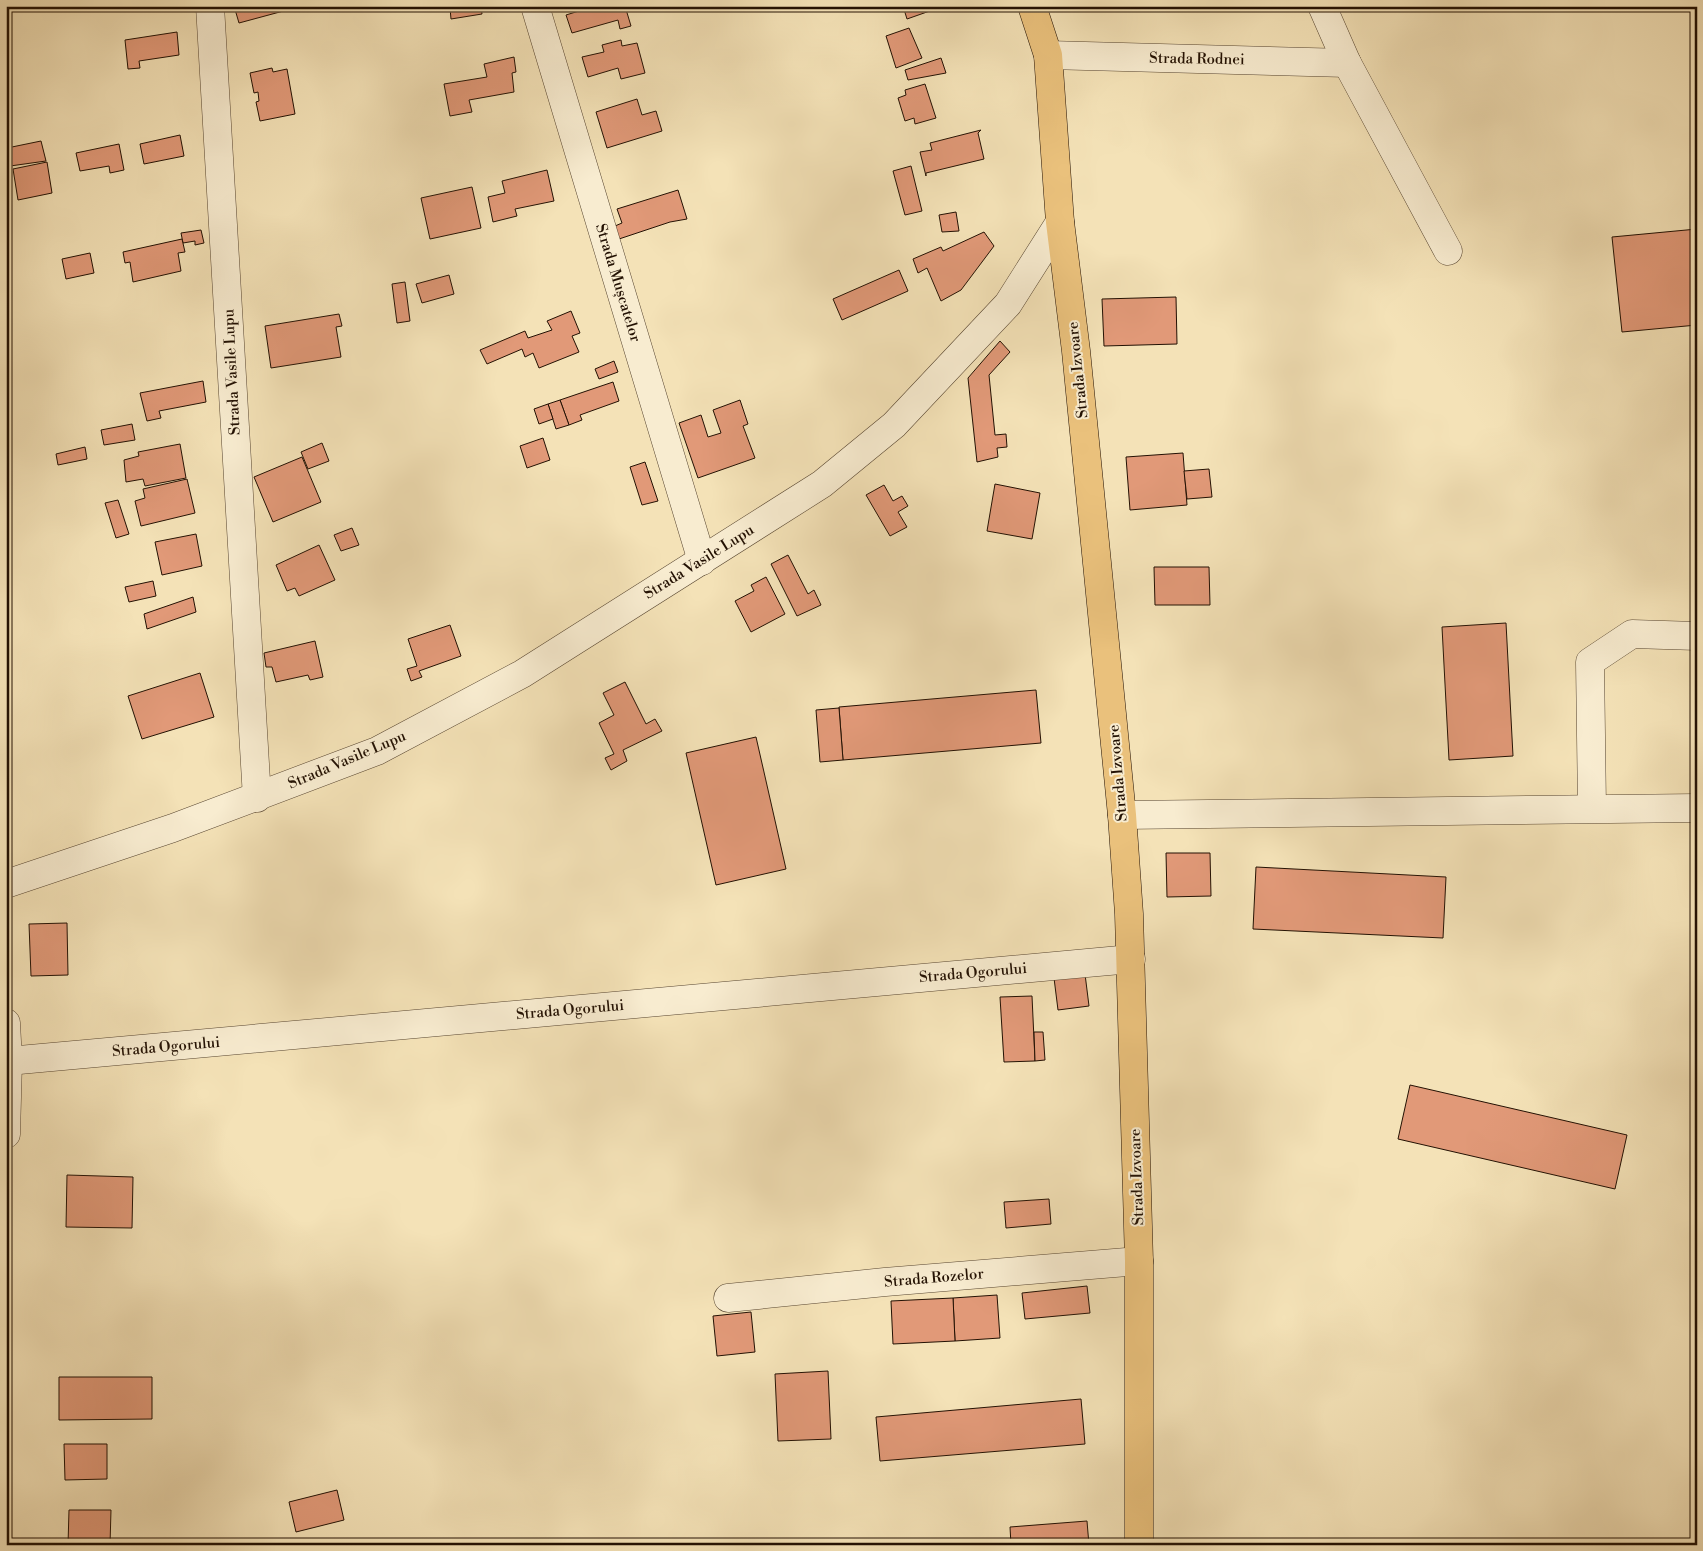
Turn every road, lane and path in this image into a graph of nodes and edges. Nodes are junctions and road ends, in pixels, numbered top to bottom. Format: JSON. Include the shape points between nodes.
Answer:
{"nodes":[{"id":1,"x":210,"y":6,"type":"edge"},
{"id":2,"x":535,"y":6,"type":"edge"},
{"id":3,"x":1032,"y":6,"type":"edge"},
{"id":4,"x":1322,"y":6,"type":"edge"},
{"id":5,"x":1048,"y":55,"type":"junction"},
{"id":6,"x":1347,"y":63,"type":"junction"},
{"id":7,"x":1060,"y":222,"type":"junction"},
{"id":8,"x":1448,"y":251,"type":"dead end"},
{"id":9,"x":702,"y":560,"type":"junction"},
{"id":10,"x":1697,"y":636,"type":"edge"},
{"id":11,"x":257,"y":798,"type":"junction"},
{"id":12,"x":1592,"y":808,"type":"junction"},
{"id":13,"x":1697,"y":808,"type":"edge"},
{"id":14,"x":1122,"y":815,"type":"junction"},
{"id":15,"x":6,"y":884,"type":"edge"},
{"id":16,"x":1131,"y":959,"type":"junction"},
{"id":17,"x":6,"y":1023,"type":"edge"},
{"id":18,"x":8,"y":1061,"type":"junction"},
{"id":19,"x":6,"y":1134,"type":"edge"},
{"id":20,"x":1139,"y":1260,"type":"junction"},
{"id":21,"x":728,"y":1298,"type":"dead end"},
{"id":22,"x":1139,"y":1545,"type":"edge"}],
"edges":[{"from":1,"to":11,"type":"street","name":"Strada Vasile Lupu"},
{"from":2,"to":9,"type":"street","name":"Strada Mușcatelor"},
{"from":3,"to":5,"type":"main road","name":"Strada Izvoare"},
{"from":4,"to":6,"type":"street"},
{"from":5,"to":6,"type":"street","name":"Strada Rodnei"},
{"from":5,"to":7,"type":"main road","name":"Strada Izvoare"},
{"from":6,"to":8,"type":"street"},
{"from":7,"to":9,"type":"street","name":"Strada Vasile Lupu","via":[[1008,304],[894,425],[822,484]]},
{"from":7,"to":14,"type":"main road","name":"Strada Izvoare"},
{"from":9,"to":11,"type":"street","name":"Strada Vasile Lupu","via":[[522,674],[376,751]]},
{"from":10,"to":12,"type":"street","via":[[1632,634],[1590,662]]},
{"from":11,"to":15,"type":"street","name":"Strada Vasile Lupu"},
{"from":12,"to":13,"type":"street"},
{"from":12,"to":14,"type":"street"},
{"from":14,"to":16,"type":"main road","name":"Strada Izvoare"},
{"from":16,"to":18,"type":"street","name":"Strada Ogorului"},
{"from":16,"to":20,"type":"main road","name":"Strada Izvoare"},
{"from":17,"to":18,"type":"street"},
{"from":18,"to":19,"type":"street"},
{"from":20,"to":21,"type":"street","name":"Strada Rozelor"},
{"from":20,"to":22,"type":"main road","name":"Strada Izvoare"}]}
